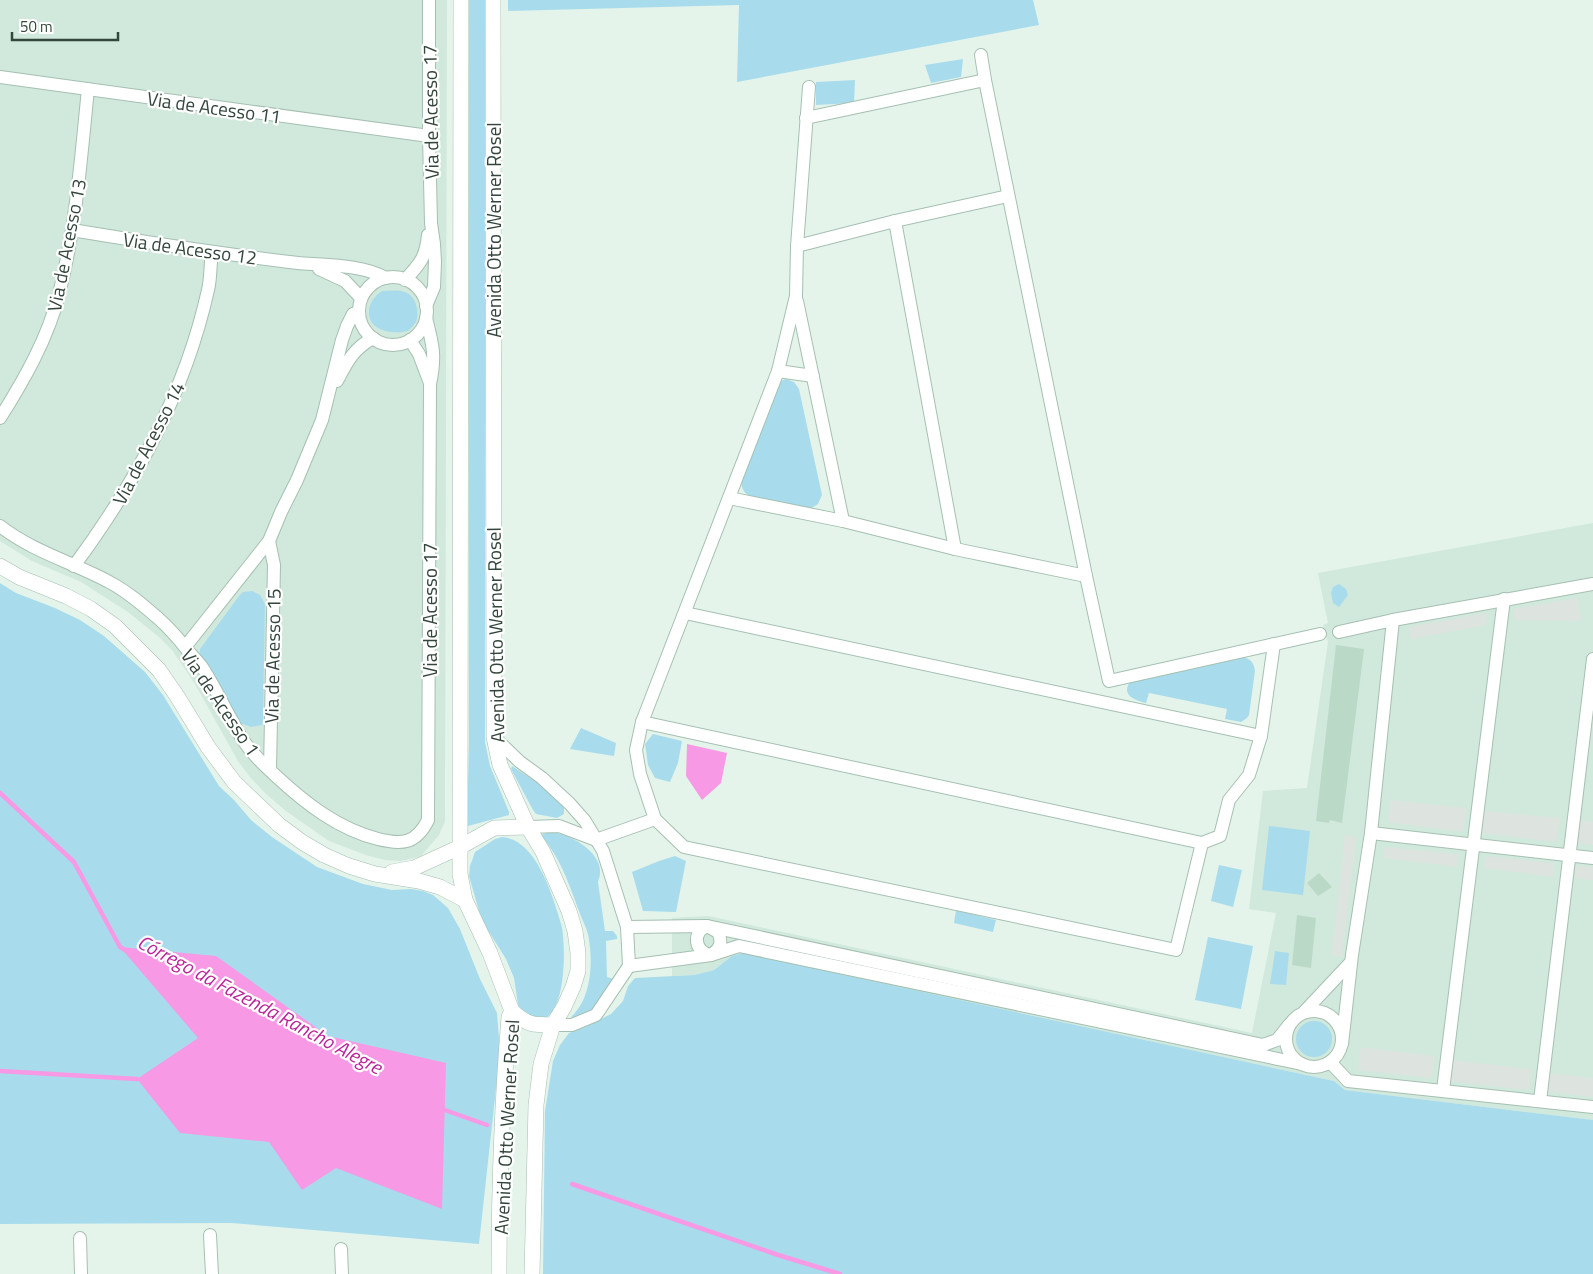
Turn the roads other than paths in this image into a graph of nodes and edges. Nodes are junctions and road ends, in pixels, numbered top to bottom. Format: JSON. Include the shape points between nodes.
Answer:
{"nodes":[{"id":1,"x":429,"y":0,"type":"edge"},
{"id":2,"x":462,"y":0,"type":"edge"},
{"id":3,"x":493,"y":0,"type":"edge"},
{"id":4,"x":981,"y":55,"type":"dead end"},
{"id":5,"x":0,"y":77,"type":"edge"},
{"id":6,"x":985,"y":80,"type":"junction"},
{"id":7,"x":808,"y":86,"type":"dead end"},
{"id":8,"x":88,"y":89,"type":"junction"},
{"id":9,"x":806,"y":118,"type":"junction"},
{"id":10,"x":429,"y":136,"type":"junction"},
{"id":11,"x":1008,"y":196,"type":"junction"},
{"id":12,"x":895,"y":221,"type":"junction"},
{"id":13,"x":431,"y":223,"type":"junction"},
{"id":14,"x":72,"y":230,"type":"junction"},
{"id":15,"x":798,"y":246,"type":"junction"},
{"id":16,"x":212,"y":252,"type":"junction"},
{"id":17,"x":308,"y":264,"type":"junction"},
{"id":18,"x":386,"y":278,"type":"junction"},
{"id":19,"x":406,"y":280,"type":"junction"},
{"id":20,"x":796,"y":296,"type":"junction"},
{"id":21,"x":361,"y":298,"type":"junction"},
{"id":22,"x":358,"y":312,"type":"junction"},
{"id":23,"x":426,"y":312,"type":"junction"},
{"id":24,"x":373,"y":338,"type":"junction"},
{"id":25,"x":410,"y":340,"type":"junction"},
{"id":26,"x":778,"y":371,"type":"junction"},
{"id":27,"x":813,"y":376,"type":"junction"},
{"id":28,"x":430,"y":384,"type":"junction"},
{"id":29,"x":330,"y":392,"type":"junction"},
{"id":30,"x":0,"y":418,"type":"edge"},
{"id":31,"x":729,"y":498,"type":"junction"},
{"id":32,"x":843,"y":521,"type":"junction"},
{"id":33,"x":0,"y":526,"type":"edge"},
{"id":34,"x":269,"y":541,"type":"junction"},
{"id":35,"x":955,"y":549,"type":"junction"},
{"id":36,"x":0,"y":566,"type":"edge"},
{"id":37,"x":74,"y":566,"type":"junction"},
{"id":38,"x":1086,"y":576,"type":"junction"},
{"id":39,"x":1593,"y":584,"type":"edge"},
{"id":40,"x":1504,"y":599,"type":"junction"},
{"id":41,"x":685,"y":613,"type":"junction"},
{"id":42,"x":1393,"y":620,"type":"junction"},
{"id":43,"x":1339,"y":632,"type":"dead end"},
{"id":44,"x":1320,"y":634,"type":"dead end"},
{"id":45,"x":1274,"y":644,"type":"junction"},
{"id":46,"x":185,"y":647,"type":"junction"},
{"id":47,"x":1593,"y":659,"type":"edge"},
{"id":48,"x":1109,"y":681,"type":"junction"},
{"id":49,"x":1113,"y":704,"type":"junction"},
{"id":50,"x":642,"y":722,"type":"junction"},
{"id":51,"x":1261,"y":736,"type":"junction"},
{"id":52,"x":494,"y":737,"type":"junction"},
{"id":53,"x":270,"y":770,"type":"junction"},
{"id":54,"x":654,"y":819,"type":"junction"},
{"id":55,"x":528,"y":827,"type":"junction"},
{"id":56,"x":420,"y":833,"type":"joint"},
{"id":57,"x":1370,"y":833,"type":"junction"},
{"id":58,"x":596,"y":840,"type":"junction"},
{"id":59,"x":1202,"y":843,"type":"junction"},
{"id":60,"x":1473,"y":844,"type":"junction"},
{"id":61,"x":460,"y":848,"type":"junction"},
{"id":62,"x":1569,"y":855,"type":"junction"},
{"id":63,"x":1593,"y":858,"type":"edge"},
{"id":64,"x":375,"y":874,"type":"junction"},
{"id":65,"x":465,"y":900,"type":"junction"},
{"id":66,"x":708,"y":926,"type":"junction"},
{"id":67,"x":627,"y":927,"type":"junction"},
{"id":68,"x":711,"y":955,"type":"junction"},
{"id":69,"x":1351,"y":962,"type":"junction"},
{"id":70,"x":629,"y":966,"type":"junction"},
{"id":71,"x":512,"y":1011,"type":"junction"},
{"id":72,"x":1304,"y":1012,"type":"junction"},
{"id":73,"x":552,"y":1025,"type":"junction"},
{"id":74,"x":1289,"y":1025,"type":"junction"},
{"id":75,"x":1342,"y":1044,"type":"junction"},
{"id":76,"x":1330,"y":1062,"type":"junction"},
{"id":77,"x":1302,"y":1064,"type":"junction"},
{"id":78,"x":1443,"y":1090,"type":"junction"},
{"id":79,"x":1540,"y":1101,"type":"junction"},
{"id":80,"x":1593,"y":1107,"type":"edge"},
{"id":81,"x":210,"y":1235,"type":"dead end"},
{"id":82,"x":80,"y":1238,"type":"dead end"},
{"id":83,"x":341,"y":1249,"type":"dead end"},
{"id":84,"x":81,"y":1274,"type":"edge"},
{"id":85,"x":212,"y":1274,"type":"edge"},
{"id":86,"x":342,"y":1274,"type":"edge"},
{"id":87,"x":499,"y":1274,"type":"edge"},
{"id":88,"x":532,"y":1274,"type":"edge"}],
"edges":[{"from":1,"to":10,"type":"street","name":"Via de Acesso 17"},
{"from":2,"to":61,"type":"street","name":"Avenida Otto Werner Rosel"},
{"from":3,"to":52,"type":"street","name":"Avenida Otto Werner Rosel"},
{"from":4,"to":6,"type":"street"},
{"from":5,"to":8,"type":"street","name":"Via de Acesso 11"},
{"from":6,"to":9,"type":"street"},
{"from":6,"to":11,"type":"street"},
{"from":7,"to":9,"type":"street"},
{"from":8,"to":10,"type":"street","name":"Via de Acesso 11"},
{"from":8,"to":14,"type":"street","name":"Via de Acesso 13"},
{"from":9,"to":15,"type":"street"},
{"from":10,"to":13,"type":"street","name":"Via de Acesso 17"},
{"from":11,"to":12,"type":"street"},
{"from":11,"to":38,"type":"street"},
{"from":12,"to":15,"type":"street"},
{"from":12,"to":35,"type":"street"},
{"from":13,"to":19,"type":"street","name":"Via de Acesso 17","via":[[426,254]]},
{"from":13,"to":23,"type":"street","name":"Via de Acesso 17","via":[[434,287]]},
{"from":14,"to":16,"type":"street","name":"Via de Acesso 12"},
{"from":14,"to":30,"type":"street","name":"Via de Acesso 13","via":[[59,295],[49,325],[17,392]]},
{"from":15,"to":20,"type":"street"},
{"from":16,"to":17,"type":"street","name":"Via de Acesso 12"},
{"from":16,"to":37,"type":"street","name":"Via de Acesso 14","via":[[203,312],[176,393],[140,466],[112,513]]},
{"from":17,"to":18,"type":"street","name":"Via de Acesso 12","via":[[375,272]]},
{"from":17,"to":21,"type":"street","name":"Via de Acesso 12","via":[[345,281]]},
{"from":18,"to":19,"type":"street"},
{"from":18,"to":21,"type":"street","via":[[367,288]]},
{"from":19,"to":23,"type":"street","via":[[422,295]]},
{"from":20,"to":26,"type":"street"},
{"from":20,"to":27,"type":"street"},
{"from":21,"to":22,"type":"street"},
{"from":22,"to":24,"type":"street","via":[[365,331]]},
{"from":22,"to":29,"type":"street","name":"Via de Acesso 15","via":[[353,314],[347,326]]},
{"from":23,"to":25,"type":"street","via":[[423,327]]},
{"from":23,"to":28,"type":"street","name":"Via de Acesso 17","via":[[434,350]]},
{"from":24,"to":25,"type":"street","via":[[391,345]]},
{"from":24,"to":29,"type":"street","name":"Via de Acesso 15","via":[[353,353]]},
{"from":25,"to":28,"type":"street","name":"Via de Acesso 17"},
{"from":26,"to":27,"type":"street"},
{"from":26,"to":31,"type":"street"},
{"from":27,"to":32,"type":"street"},
{"from":28,"to":56,"type":"street","name":"Via de Acesso 17","via":[[428,820]]},
{"from":29,"to":34,"type":"street","name":"Via de Acesso 15","via":[[311,449]]},
{"from":31,"to":32,"type":"street"},
{"from":31,"to":41,"type":"street"},
{"from":32,"to":35,"type":"street"},
{"from":33,"to":37,"type":"street","name":"Via de Acesso 1","via":[[33,547]]},
{"from":34,"to":46,"type":"street","name":"Via de Acesso 15"},
{"from":34,"to":53,"type":"street","name":"Via de Acesso 15","via":[[274,565]]},
{"from":35,"to":38,"type":"street"},
{"from":36,"to":64,"type":"street","via":[[74,600],[116,626],[158,670],[234,782],[302,842],[324,855]]},
{"from":37,"to":46,"type":"street","name":"Via de Acesso 1","via":[[113,583],[142,604]]},
{"from":38,"to":48,"type":"street"},
{"from":39,"to":40,"type":"street"},
{"from":40,"to":42,"type":"street"},
{"from":40,"to":60,"type":"street"},
{"from":41,"to":49,"type":"street"},
{"from":41,"to":50,"type":"street"},
{"from":42,"to":43,"type":"street"},
{"from":42,"to":57,"type":"street"},
{"from":44,"to":45,"type":"street"},
{"from":45,"to":48,"type":"street"},
{"from":45,"to":51,"type":"street"},
{"from":46,"to":53,"type":"street","name":"Via de Acesso 1","via":[[201,667],[243,740]]},
{"from":47,"to":62,"type":"street"},
{"from":48,"to":49,"type":"street"},
{"from":49,"to":51,"type":"street"},
{"from":50,"to":54,"type":"street","via":[[636,750]]},
{"from":50,"to":59,"type":"street"},
{"from":51,"to":59,"type":"street","via":[[1249,776],[1229,800],[1220,836]]},
{"from":52,"to":55,"type":"street","name":"Avenida Otto Werner Rosel","via":[[500,765]]},
{"from":52,"to":58,"type":"street","via":[[570,804]]},
{"from":53,"to":56,"type":"street","name":"Via de Acesso 1","via":[[322,814],[357,833],[406,842]]},
{"from":54,"to":58,"type":"street"},
{"from":54,"to":59,"type":"street","via":[[684,847],[1176,950]]},
{"from":55,"to":58,"type":"street","via":[[559,826]]},
{"from":55,"to":61,"type":"street","via":[[494,828]]},
{"from":55,"to":73,"type":"street","name":"Avenida Otto Werner Rosel","via":[[557,882],[576,932],[578,970],[564,1007]]},
{"from":57,"to":60,"type":"street"},
{"from":57,"to":69,"type":"street"},
{"from":58,"to":67,"type":"street","via":[[603,851]]},
{"from":60,"to":62,"type":"street"},
{"from":60,"to":78,"type":"street"},
{"from":61,"to":64,"type":"street","via":[[414,868]]},
{"from":61,"to":65,"type":"street","name":"Avenida Otto Werner Rosel"},
{"from":62,"to":63,"type":"street"},
{"from":62,"to":79,"type":"street"},
{"from":64,"to":65,"type":"street","via":[[440,887]]},
{"from":65,"to":71,"type":"street","name":"Avenida Otto Werner Rosel"},
{"from":66,"to":67,"type":"street"},
{"from":66,"to":68,"type":"street","via":[[718,932],[721,942]]},
{"from":66,"to":68,"type":"street","via":[[697,935],[697,944],[702,952]]},
{"from":66,"to":74,"type":"street","via":[[1263,1045],[1277,1040]]},
{"from":67,"to":70,"type":"street"},
{"from":68,"to":70,"type":"street"},
{"from":68,"to":77,"type":"street","via":[[739,946]]},
{"from":69,"to":72,"type":"street"},
{"from":69,"to":75,"type":"street"},
{"from":70,"to":73,"type":"street","via":[[596,1015],[572,1025]]},
{"from":71,"to":73,"type":"street","via":[[523,1021]]},
{"from":71,"to":87,"type":"street","name":"Avenida Otto Werner Rosel","via":[[509,1017],[501,1153]]},
{"from":72,"to":74,"type":"street"},
{"from":72,"to":75,"type":"street","via":[[1321,1012],[1336,1020]]},
{"from":73,"to":88,"type":"street","name":"Avenida Otto Werner Rosel","via":[[541,1064],[536,1105]]},
{"from":74,"to":77,"type":"street","via":[[1286,1043],[1294,1059]]},
{"from":75,"to":76,"type":"street","via":[[1336,1058]]},
{"from":76,"to":77,"type":"street","via":[[1311,1067]]},
{"from":76,"to":78,"type":"street","via":[[1348,1081]]},
{"from":78,"to":79,"type":"street"},
{"from":79,"to":80,"type":"street"},
{"from":81,"to":85,"type":"street"},
{"from":82,"to":84,"type":"street"},
{"from":83,"to":86,"type":"street"}]}
